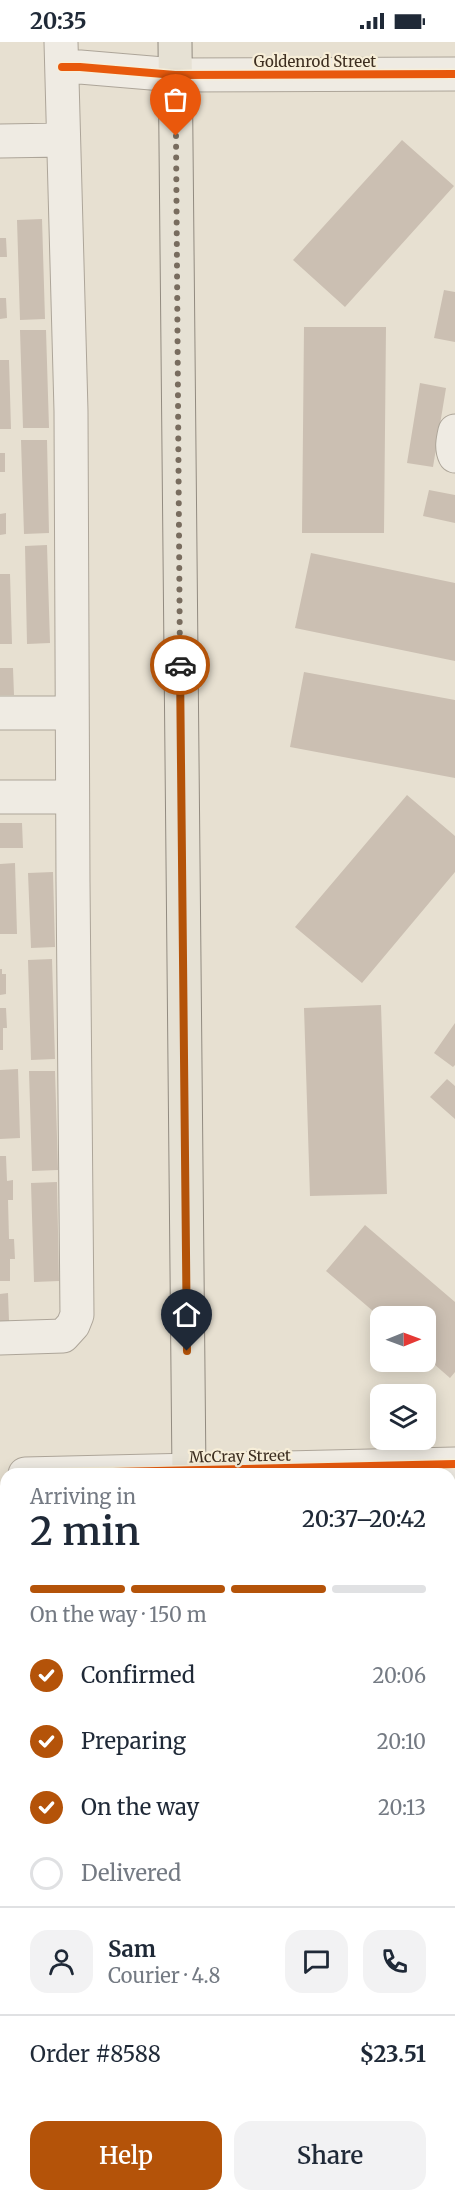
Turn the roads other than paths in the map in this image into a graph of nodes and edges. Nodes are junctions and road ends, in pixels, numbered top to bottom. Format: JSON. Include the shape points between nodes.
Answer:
{"nodes":[{"id":1,"x":175,"y":42,"type":"edge"},
{"id":2,"x":61,"y":55,"type":"edge"},
{"id":3,"x":455,"y":74,"type":"edge"},
{"id":4,"x":175,"y":75,"type":"junction"},
{"id":5,"x":63,"y":140,"type":"junction"},
{"id":6,"x":0,"y":141,"type":"edge"},
{"id":7,"x":455,"y":431,"type":"edge"},
{"id":8,"x":455,"y":456,"type":"edge"},
{"id":9,"x":0,"y":713,"type":"edge"},
{"id":10,"x":72,"y":713,"type":"junction"},
{"id":11,"x":0,"y":797,"type":"edge"},
{"id":12,"x":72,"y":797,"type":"junction"},
{"id":13,"x":0,"y":1338,"type":"edge"},
{"id":14,"x":455,"y":1464,"type":"edge"},
{"id":15,"x":188,"y":1468,"type":"edge"},
{"id":16,"x":336,"y":1468,"type":"edge"}],
"edges":[{"from":1,"to":4,"type":"main road"},
{"from":2,"to":4,"type":"street","name":"Goldenrod Street","via":[[80,67]]},
{"from":2,"to":5,"type":"street"},
{"from":3,"to":4,"type":"street","name":"Goldenrod Street"},
{"from":4,"to":15,"type":"main road"},
{"from":5,"to":6,"type":"street"},
{"from":5,"to":10,"type":"street","via":[[71,411]]},
{"from":7,"to":8,"type":"street"},
{"from":9,"to":10,"type":"street"},
{"from":10,"to":12,"type":"street"},
{"from":11,"to":12,"type":"street"},
{"from":12,"to":13,"type":"street","via":[[78,1315],[63,1336]]},
{"from":14,"to":16,"type":"street","name":"McCray Street"}]}
